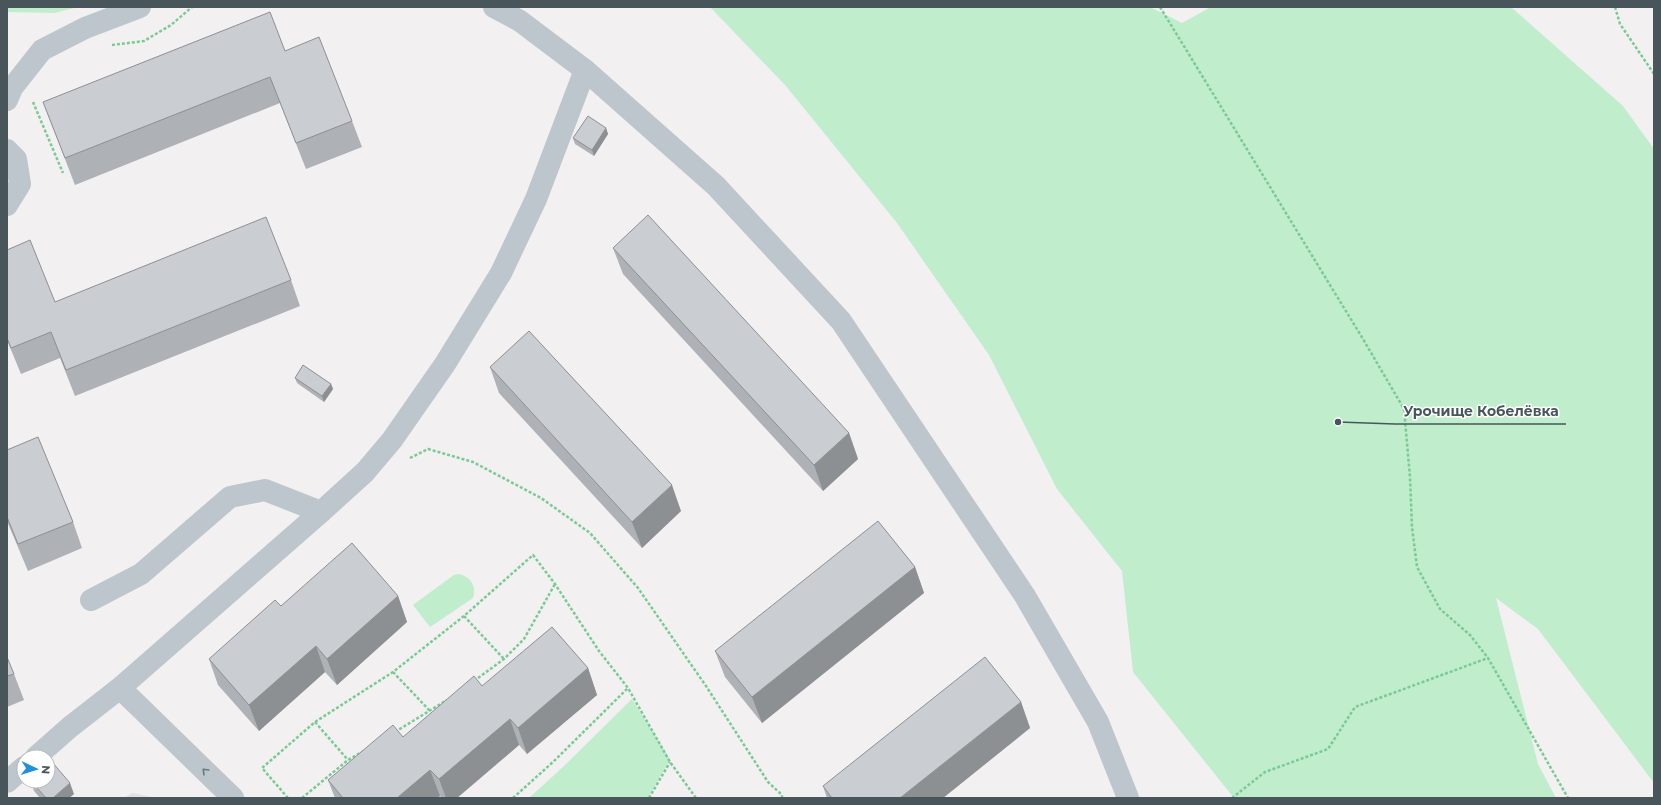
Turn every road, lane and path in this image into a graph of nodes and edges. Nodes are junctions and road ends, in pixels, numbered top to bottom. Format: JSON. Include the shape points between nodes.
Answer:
{"nodes":[{"id":1,"x":140,"y":7,"type":"edge"},
{"id":2,"x":192,"y":7,"type":"edge"},
{"id":3,"x":494,"y":7,"type":"edge"},
{"id":4,"x":1160,"y":7,"type":"edge"},
{"id":5,"x":1615,"y":7,"type":"edge"},
{"id":6,"x":106,"y":46,"type":"dead end"},
{"id":7,"x":585,"y":70,"type":"junction"},
{"id":8,"x":1654,"y":74,"type":"edge"},
{"id":9,"x":30,"y":96,"type":"dead end"},
{"id":10,"x":7,"y":100,"type":"edge"},
{"id":11,"x":7,"y":150,"type":"edge"},
{"id":12,"x":63,"y":173,"type":"edge"},
{"id":13,"x":7,"y":205,"type":"edge"},
{"id":14,"x":410,"y":458,"type":"dead end"},
{"id":15,"x":321,"y":512,"type":"junction"},
{"id":16,"x":555,"y":584,"type":"junction"},
{"id":17,"x":90,"y":600,"type":"dead end"},
{"id":18,"x":464,"y":616,"type":"junction"},
{"id":19,"x":1488,"y":658,"type":"junction"},
{"id":20,"x":504,"y":659,"type":"junction"},
{"id":21,"x":392,"y":672,"type":"junction"},
{"id":22,"x":473,"y":681,"type":"edge"},
{"id":23,"x":120,"y":688,"type":"junction"},
{"id":24,"x":628,"y":688,"type":"junction"},
{"id":25,"x":449,"y":698,"type":"edge"},
{"id":26,"x":430,"y":711,"type":"junction"},
{"id":27,"x":315,"y":722,"type":"junction"},
{"id":28,"x":389,"y":736,"type":"edge"},
{"id":29,"x":368,"y":748,"type":"edge"},
{"id":30,"x":45,"y":749,"type":"edge"},
{"id":31,"x":348,"y":760,"type":"junction"},
{"id":32,"x":670,"y":762,"type":"junction"},
{"id":33,"x":16,"y":774,"type":"edge"},
{"id":34,"x":7,"y":782,"type":"edge"},
{"id":35,"x":233,"y":798,"type":"edge"},
{"id":36,"x":288,"y":798,"type":"edge"},
{"id":37,"x":302,"y":798,"type":"edge"},
{"id":38,"x":513,"y":798,"type":"edge"},
{"id":39,"x":649,"y":798,"type":"edge"},
{"id":40,"x":696,"y":798,"type":"edge"},
{"id":41,"x":782,"y":798,"type":"edge"},
{"id":42,"x":1128,"y":798,"type":"edge"},
{"id":43,"x":1232,"y":798,"type":"edge"},
{"id":44,"x":1568,"y":798,"type":"edge"}],
"edges":[{"from":1,"to":10,"type":"street","via":[[85,28],[42,50],[12,88]]},
{"from":2,"to":6,"type":"path","via":[[171,25],[144,41]]},
{"from":3,"to":7,"type":"street","via":[[520,21]]},
{"from":4,"to":19,"type":"path","via":[[1364,339],[1404,409],[1417,567],[1440,609],[1470,635]]},
{"from":5,"to":8,"type":"path","via":[[1620,24]]},
{"from":7,"to":15,"type":"street","via":[[536,199],[501,273],[445,364],[392,440],[364,472]]},
{"from":7,"to":42,"type":"street","via":[[716,186],[840,321],[1025,596],[1098,722]]},
{"from":9,"to":12,"type":"path"},
{"from":11,"to":13,"type":"street","via":[[16,158],[20,184]]},
{"from":14,"to":41,"type":"path","via":[[428,449],[473,462],[541,498],[590,533],[638,588],[768,782]]},
{"from":15,"to":17,"type":"street","via":[[265,490],[230,498],[141,574]]},
{"from":15,"to":23,"type":"street"},
{"from":16,"to":18,"type":"path","via":[[533,555]]},
{"from":16,"to":20,"type":"path","via":[[524,639]]},
{"from":16,"to":24,"type":"path"},
{"from":18,"to":20,"type":"path"},
{"from":18,"to":21,"type":"path"},
{"from":19,"to":43,"type":"path","via":[[1355,707],[1328,749],[1265,772]]},
{"from":19,"to":44,"type":"path"},
{"from":20,"to":22,"type":"path"},
{"from":21,"to":26,"type":"path"},
{"from":21,"to":27,"type":"path"},
{"from":23,"to":30,"type":"street"},
{"from":35,"to":23,"type":"street","one_way":true},
{"from":24,"to":32,"type":"path"},
{"from":24,"to":38,"type":"path"},
{"from":25,"to":26,"type":"path"},
{"from":26,"to":28,"type":"path"},
{"from":27,"to":31,"type":"path"},
{"from":27,"to":36,"type":"path","via":[[262,768]]},
{"from":29,"to":31,"type":"path"},
{"from":31,"to":37,"type":"path"},
{"from":32,"to":39,"type":"path"},
{"from":32,"to":40,"type":"path"},
{"from":33,"to":34,"type":"street"}]}
